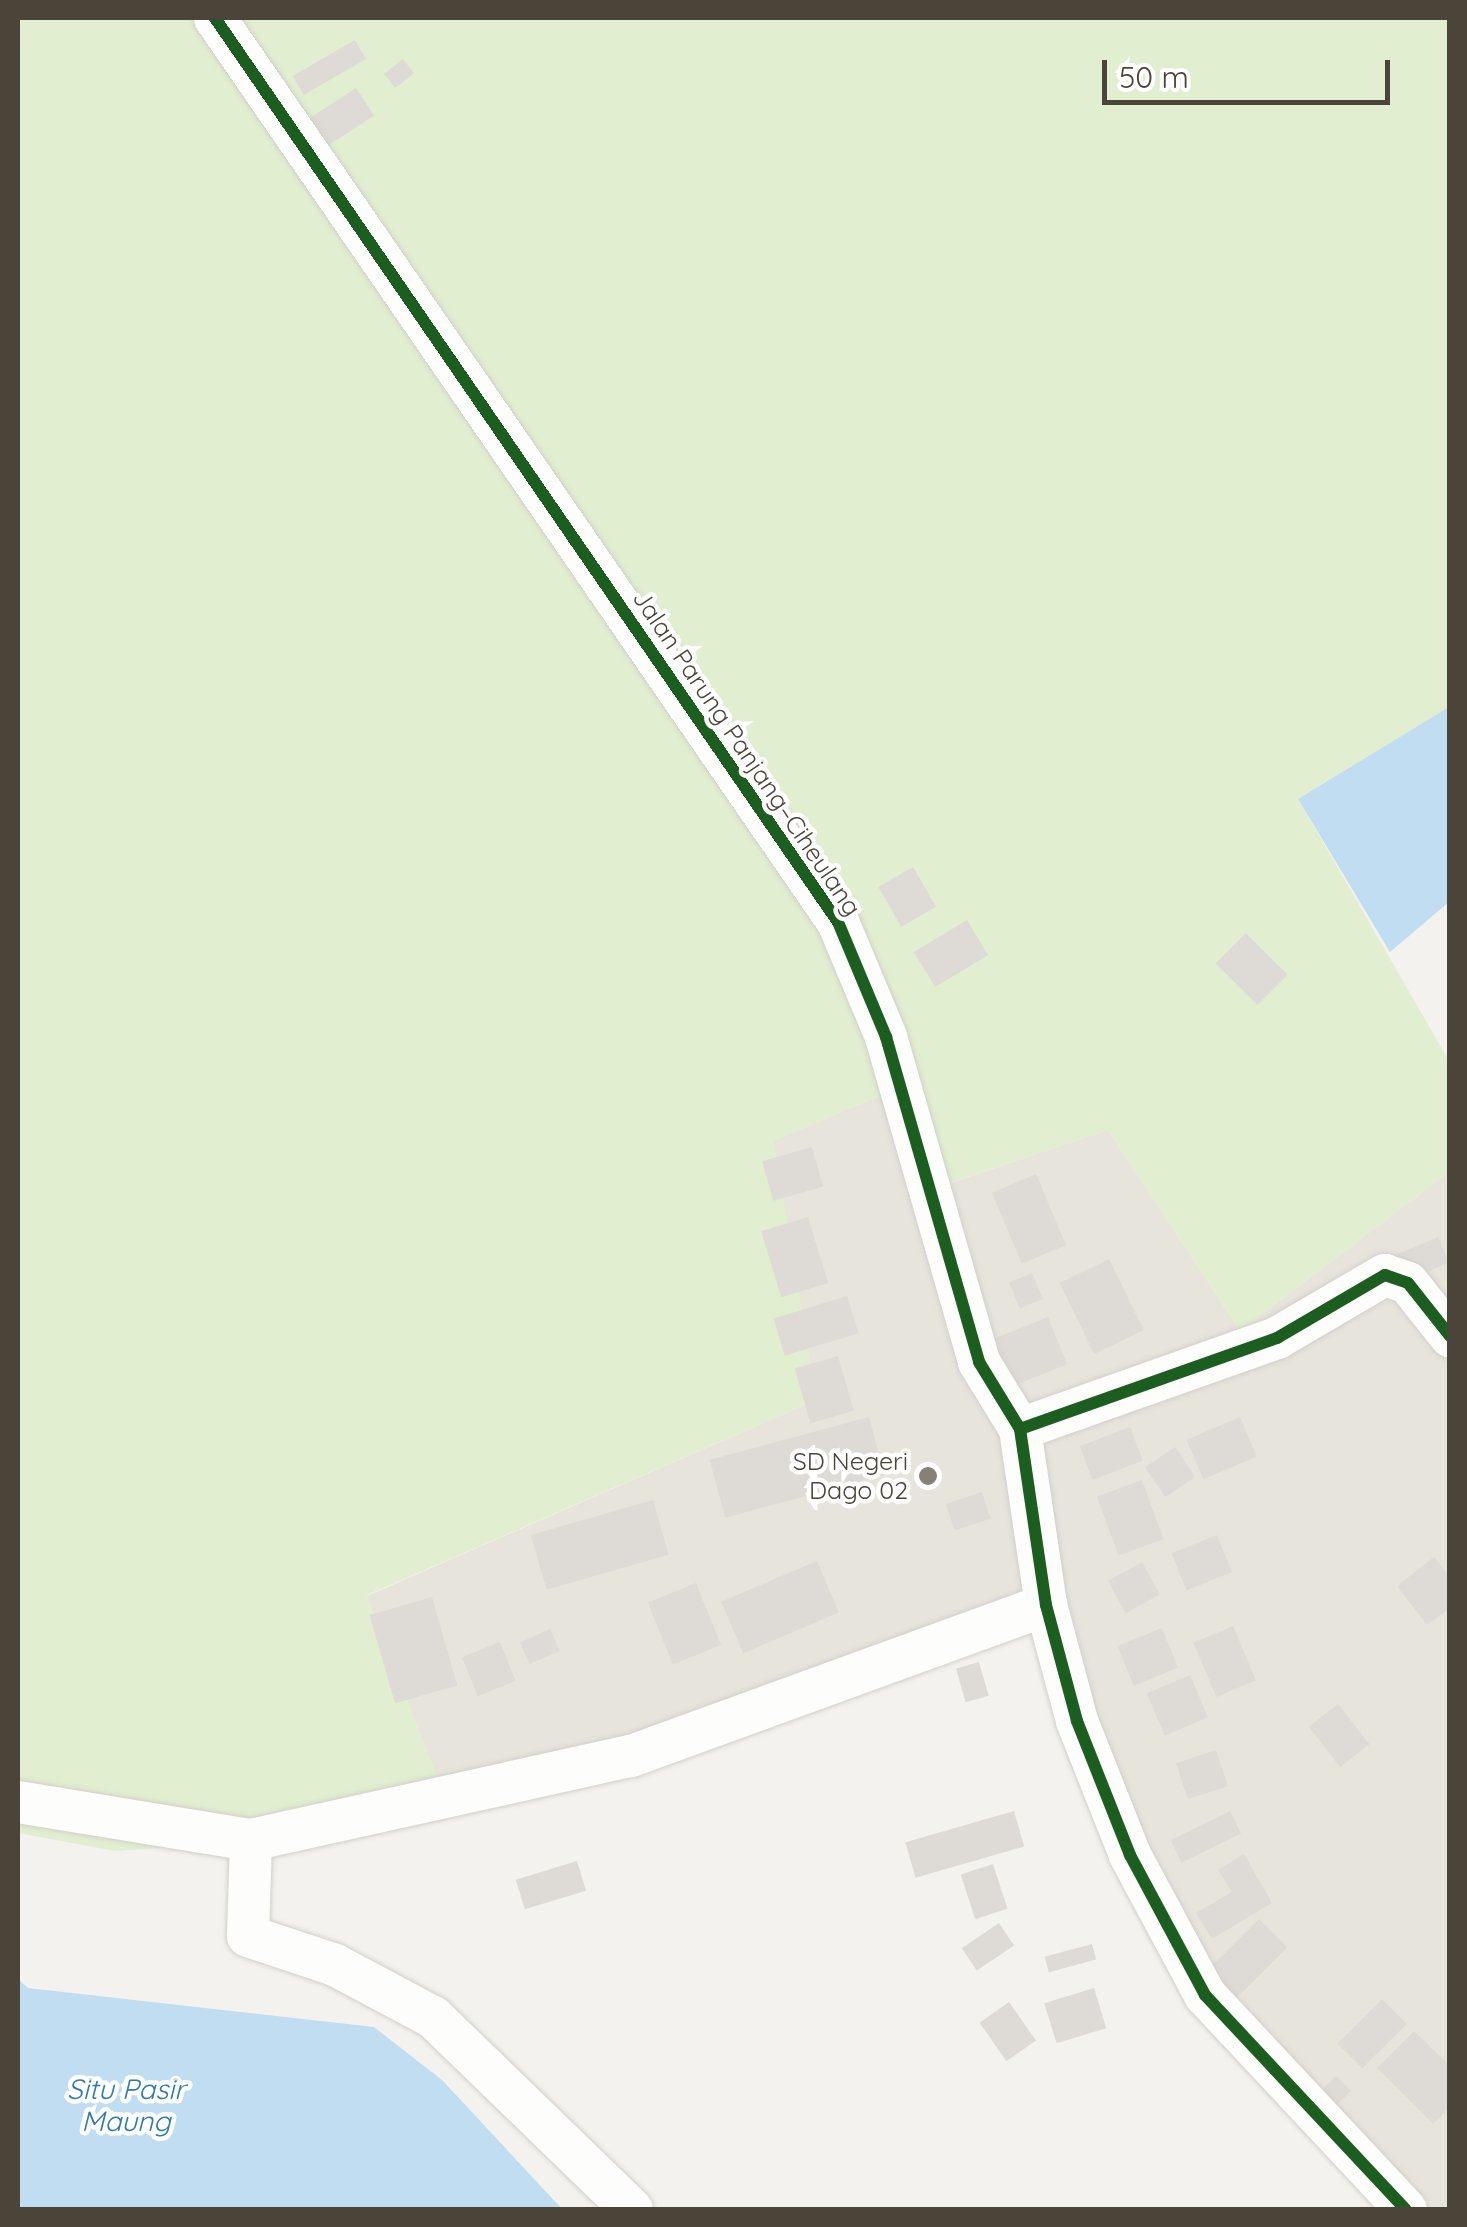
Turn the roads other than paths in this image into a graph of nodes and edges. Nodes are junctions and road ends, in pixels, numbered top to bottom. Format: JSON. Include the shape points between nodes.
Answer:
{"nodes":[{"id":1,"x":215,"y":18,"type":"edge"},
{"id":2,"x":1450,"y":1336,"type":"edge"},
{"id":3,"x":1020,"y":1429,"type":"junction"},
{"id":4,"x":1046,"y":1605,"type":"junction"},
{"id":5,"x":18,"y":1802,"type":"edge"},
{"id":6,"x":251,"y":1840,"type":"junction"},
{"id":7,"x":632,"y":2210,"type":"edge"},
{"id":8,"x":1406,"y":2210,"type":"edge"}],
"edges":[{"from":1,"to":3,"type":"street","name":"Jalan Parung Panjang–Ciheulang","via":[[838,922],[886,1037],[979,1362]]},
{"from":2,"to":3,"type":"street","via":[[1408,1283],[1385,1275],[1277,1338]]},
{"from":3,"to":4,"type":"street","name":"Jalan Parung Panjang–Ciheulang"},
{"from":4,"to":6,"type":"street","via":[[631,1756]]},
{"from":4,"to":8,"type":"street","name":"Jalan Parung Panjang–Ciheulang","via":[[1076,1721],[1130,1855],[1205,1995]]},
{"from":5,"to":6,"type":"street"},
{"from":6,"to":7,"type":"street","via":[[248,1936],[335,1965],[433,2017]]}]}
